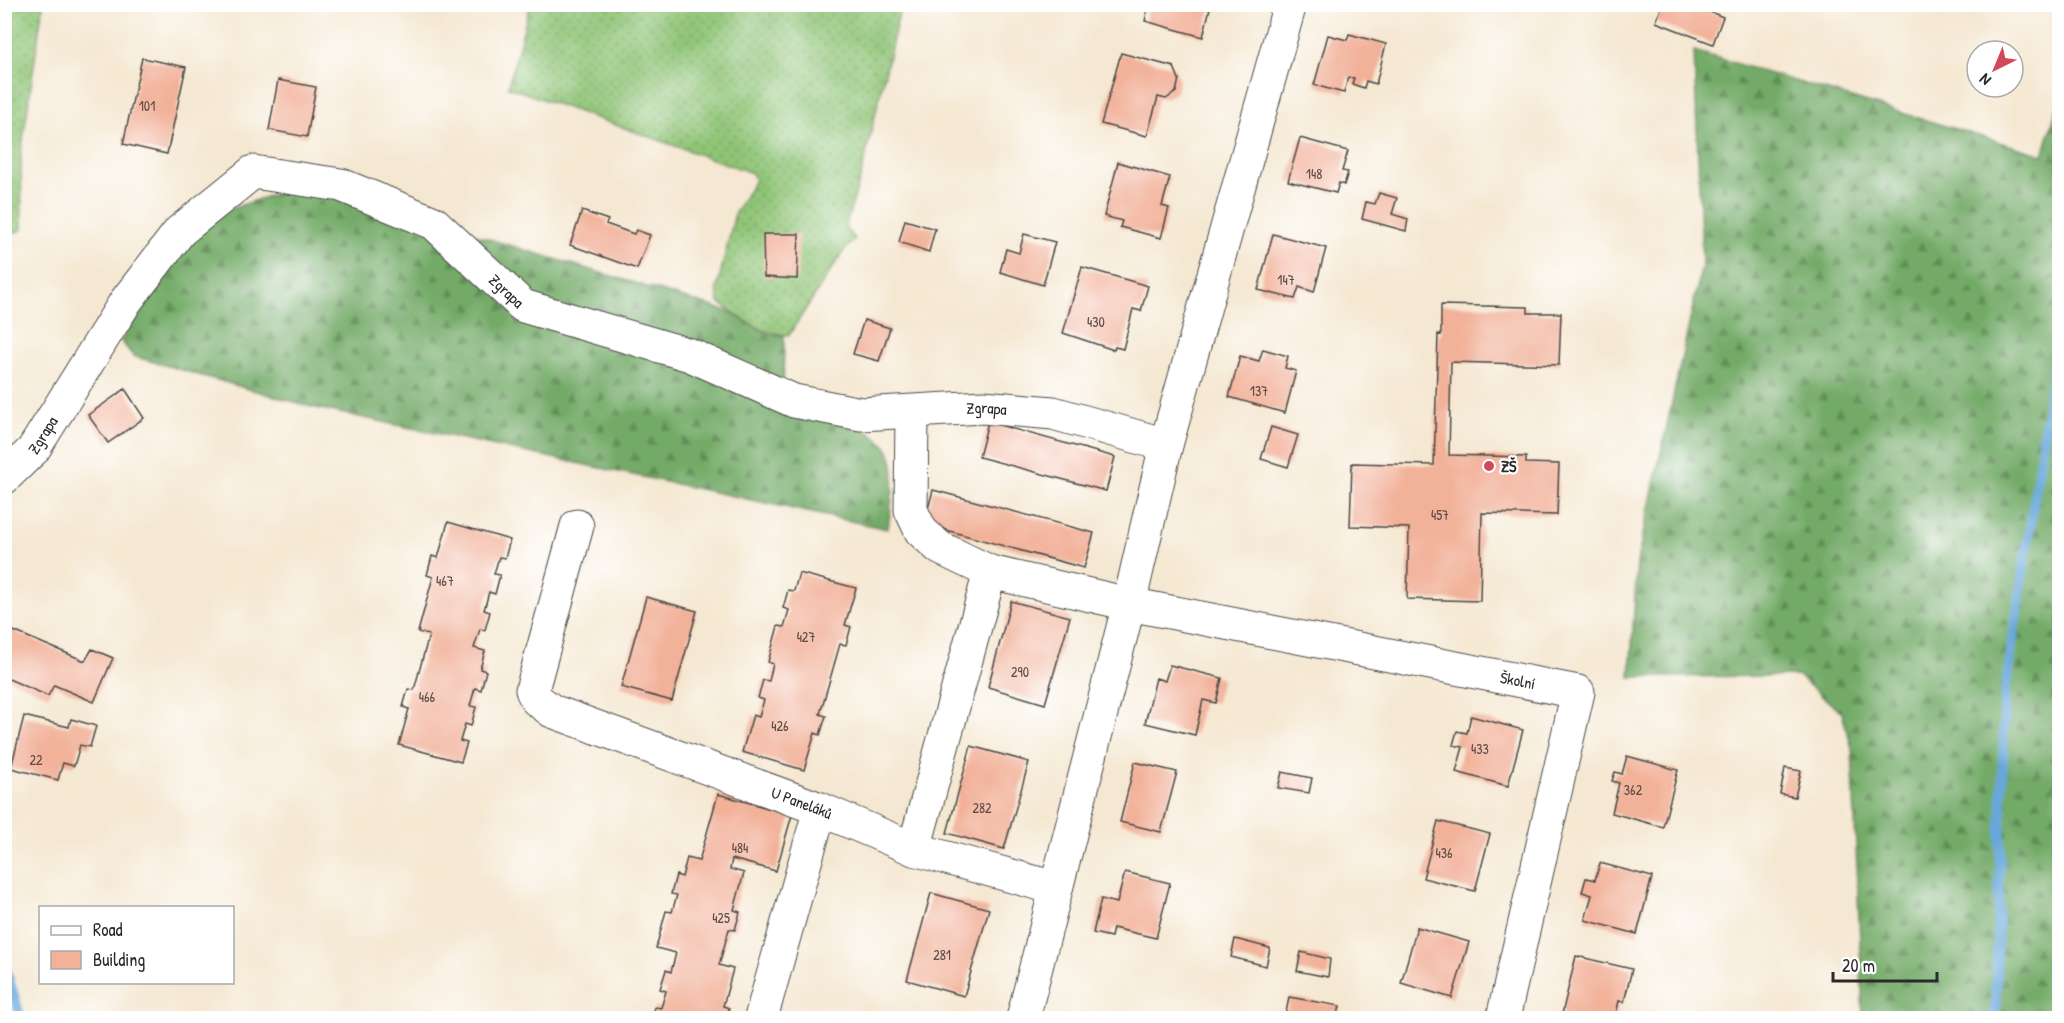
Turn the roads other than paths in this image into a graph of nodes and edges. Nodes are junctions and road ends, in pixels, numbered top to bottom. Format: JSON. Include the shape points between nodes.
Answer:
{"nodes":[{"id":1,"x":1290,"y":4,"type":"edge"},
{"id":2,"x":912,"y":412,"type":"junction"},
{"id":3,"x":1166,"y":445,"type":"junction"},
{"id":4,"x":4,"y":478,"type":"edge"},
{"id":5,"x":577,"y":526,"type":"dead end"},
{"id":6,"x":990,"y":572,"type":"junction"},
{"id":7,"x":1130,"y":604,"type":"junction"},
{"id":8,"x":820,"y":809,"type":"junction"},
{"id":9,"x":914,"y":849,"type":"junction"},
{"id":10,"x":1055,"y":888,"type":"junction"},
{"id":11,"x":761,"y":1018,"type":"edge"},
{"id":12,"x":1023,"y":1018,"type":"edge"},
{"id":13,"x":1503,"y":1018,"type":"edge"}],
"edges":[{"from":1,"to":3,"type":"street"},
{"from":2,"to":3,"type":"street","name":"Zgrapa","via":[[983,407],[1053,413]]},
{"from":2,"to":4,"type":"street","name":"Zgrapa","via":[[861,414],[794,401],[690,355],[523,306],[434,223],[340,185],[253,172],[180,231],[126,301],[33,450]]},
{"from":2,"to":6,"type":"street","via":[[911,510],[916,521],[940,548]]},
{"from":3,"to":7,"type":"street"},
{"from":5,"to":8,"type":"street","name":"U Paneláků","via":[[532,690],[536,699],[552,711]]},
{"from":6,"to":7,"type":"street"},
{"from":6,"to":9,"type":"street"},
{"from":7,"to":10,"type":"street"},
{"from":7,"to":13,"type":"street","name":"Školní","via":[[1578,692]]},
{"from":8,"to":9,"type":"street","name":"U Paneláků"},
{"from":8,"to":11,"type":"street"},
{"from":9,"to":10,"type":"street","name":"U Paneláků"},
{"from":10,"to":12,"type":"street"}]}
